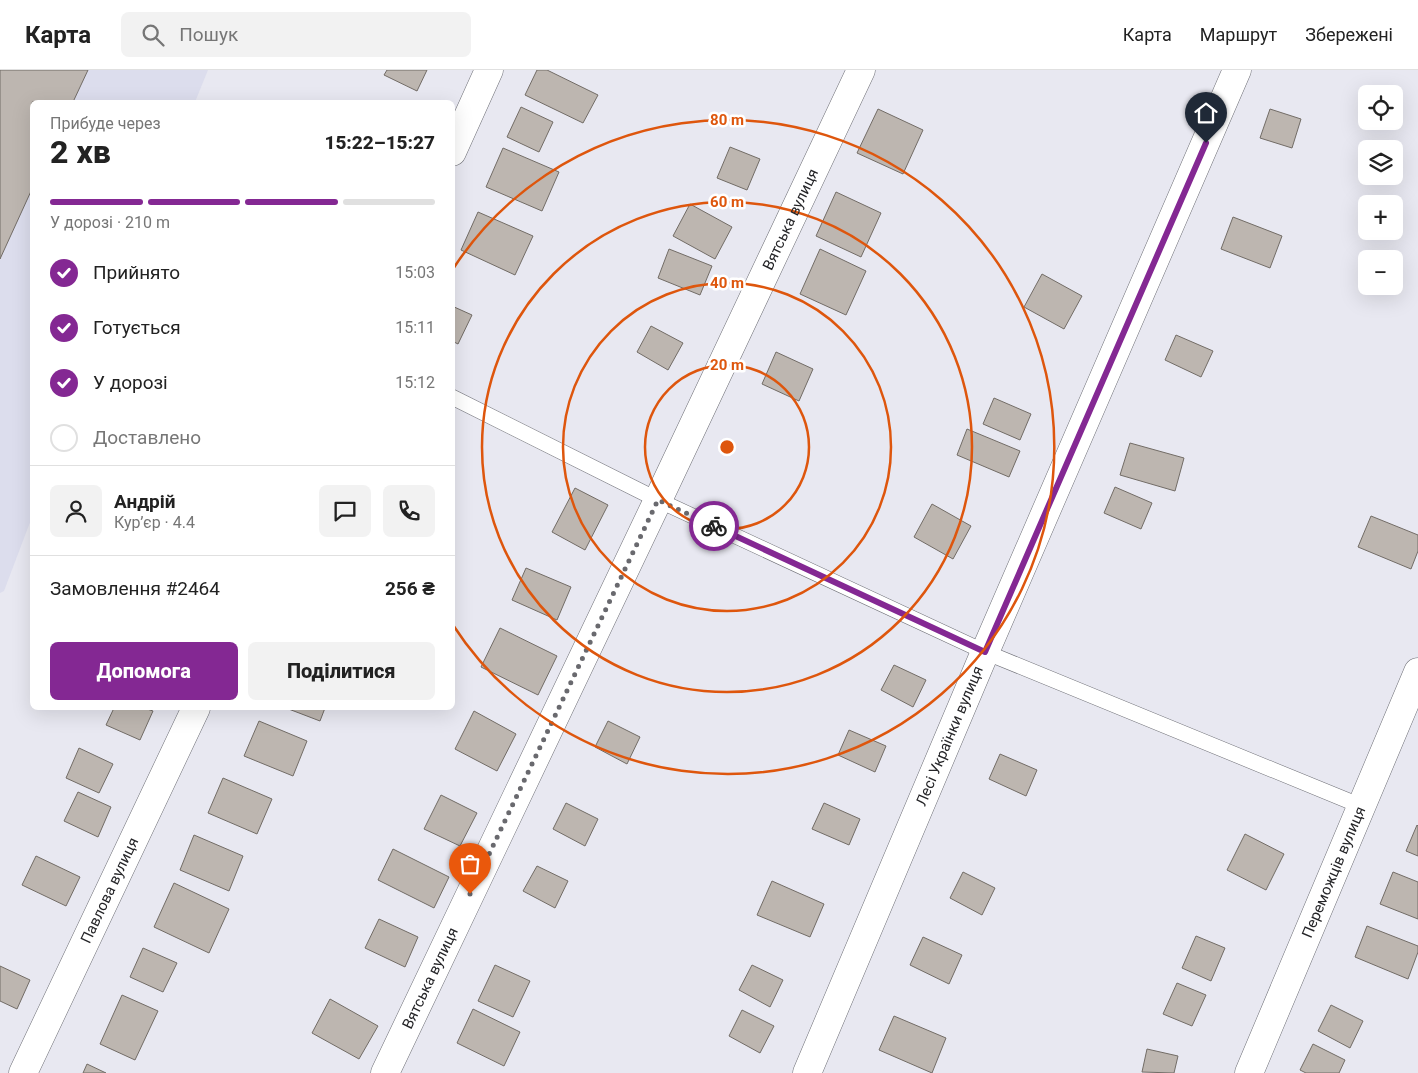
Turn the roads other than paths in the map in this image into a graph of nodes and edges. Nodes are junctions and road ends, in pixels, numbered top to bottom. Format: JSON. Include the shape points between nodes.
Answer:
{"nodes":[{"id":1,"x":489,"y":70,"type":"edge"},
{"id":2,"x":860,"y":70,"type":"edge"},
{"id":3,"x":1237,"y":70,"type":"edge"},
{"id":4,"x":455,"y":145,"type":"edge"},
{"id":5,"x":455,"y":398,"type":"edge"},
{"id":6,"x":658,"y":500,"type":"junction"},
{"id":7,"x":985,"y":652,"type":"junction"},
{"id":8,"x":1418,"y":672,"type":"edge"},
{"id":9,"x":195,"y":710,"type":"edge"},
{"id":10,"x":1361,"y":806,"type":"junction"},
{"id":11,"x":24,"y":1073,"type":"edge"},
{"id":12,"x":385,"y":1073,"type":"edge"},
{"id":13,"x":807,"y":1073,"type":"edge"},
{"id":14,"x":1249,"y":1073,"type":"edge"}],
"edges":[{"from":1,"to":4,"type":"street"},
{"from":2,"to":6,"type":"street","name":"Вятська вулиця"},
{"from":3,"to":7,"type":"street","name":"Лесі Українки вулиця"},
{"from":5,"to":6,"type":"lane"},
{"from":6,"to":7,"type":"lane"},
{"from":6,"to":12,"type":"street","name":"Вятська вулиця"},
{"from":7,"to":10,"type":"lane"},
{"from":7,"to":13,"type":"street","name":"Лесі Українки вулиця"},
{"from":8,"to":10,"type":"street","name":"Переможців вулиця"},
{"from":9,"to":11,"type":"street","name":"Павлова вулиця"},
{"from":10,"to":14,"type":"street","name":"Переможців вулиця"}]}
